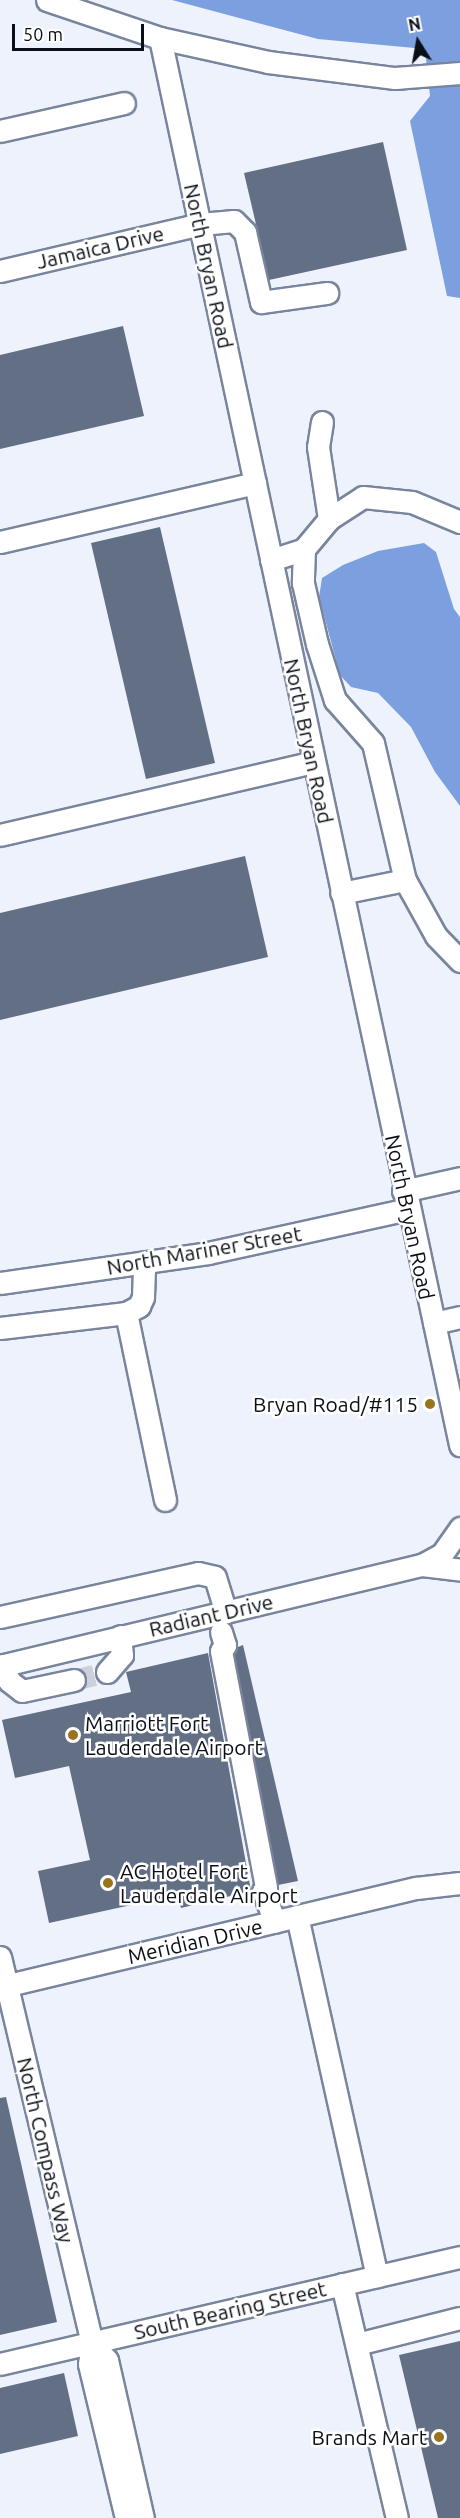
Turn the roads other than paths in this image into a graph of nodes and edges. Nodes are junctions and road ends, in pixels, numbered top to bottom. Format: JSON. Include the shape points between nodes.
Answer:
{"nodes":[{"id":1,"x":47,"y":0,"type":"edge"},
{"id":2,"x":159,"y":38,"type":"junction"},
{"id":3,"x":460,"y":73,"type":"edge"},
{"id":4,"x":124,"y":103,"type":"dead end"},
{"id":5,"x":0,"y":131,"type":"edge"},
{"id":6,"x":200,"y":224,"type":"junction"},
{"id":7,"x":0,"y":271,"type":"edge"},
{"id":8,"x":327,"y":293,"type":"dead end"},
{"id":9,"x":322,"y":422,"type":"dead end"},
{"id":10,"x":255,"y":483,"type":"junction"},
{"id":11,"x":329,"y":519,"type":"junction"},
{"id":12,"x":460,"y":522,"type":"edge"},
{"id":13,"x":0,"y":542,"type":"edge"},
{"id":14,"x":304,"y":549,"type":"junction"},
{"id":15,"x":271,"y":560,"type":"junction"},
{"id":16,"x":314,"y":762,"type":"junction"},
{"id":17,"x":0,"y":835,"type":"edge"},
{"id":18,"x":405,"y":880,"type":"junction"},
{"id":19,"x":341,"y":893,"type":"junction"},
{"id":20,"x":460,"y":961,"type":"edge"},
{"id":21,"x":460,"y":1178,"type":"edge"},
{"id":22,"x":405,"y":1200,"type":"junction"},
{"id":23,"x":144,"y":1263,"type":"junction"},
{"id":24,"x":0,"y":1283,"type":"edge"},
{"id":25,"x":126,"y":1313,"type":"junction"},
{"id":26,"x":460,"y":1317,"type":"edge"},
{"id":27,"x":434,"y":1323,"type":"junction"},
{"id":28,"x":0,"y":1328,"type":"edge"},
{"id":29,"x":460,"y":1445,"type":"edge"},
{"id":30,"x":165,"y":1500,"type":"dead end"},
{"id":31,"x":460,"y":1528,"type":"edge"},
{"id":32,"x":422,"y":1565,"type":"junction"},
{"id":33,"x":460,"y":1570,"type":"edge"},
{"id":34,"x":0,"y":1617,"type":"edge"},
{"id":35,"x":219,"y":1628,"type":"junction"},
{"id":36,"x":120,"y":1636,"type":"junction"},
{"id":37,"x":2,"y":1665,"type":"edge"},
{"id":38,"x":107,"y":1672,"type":"dead end"},
{"id":39,"x":74,"y":1680,"type":"tunnel mouth"},
{"id":40,"x":460,"y":1883,"type":"edge"},
{"id":41,"x":273,"y":1915,"type":"junction"},
{"id":42,"x":297,"y":1916,"type":"junction"},
{"id":43,"x":0,"y":1957,"type":"edge"},
{"id":44,"x":3,"y":1986,"type":"edge"},
{"id":45,"x":460,"y":2258,"type":"edge"},
{"id":46,"x":377,"y":2276,"type":"junction"},
{"id":47,"x":342,"y":2284,"type":"junction"},
{"id":48,"x":460,"y":2318,"type":"edge"},
{"id":49,"x":92,"y":2343,"type":"junction"},
{"id":50,"x":357,"y":2344,"type":"junction"},
{"id":51,"x":0,"y":2364,"type":"edge"},
{"id":52,"x":126,"y":2518,"type":"edge"},
{"id":53,"x":143,"y":2518,"type":"edge"},
{"id":54,"x":397,"y":2518,"type":"edge"}],
"edges":[{"from":1,"to":2,"type":"street"},
{"from":2,"to":3,"type":"street","via":[[325,72],[418,78]]},
{"from":2,"to":6,"type":"street","name":"North Bryan Road"},
{"from":4,"to":5,"type":"street"},
{"from":6,"to":7,"type":"street","name":"Jamaica Drive"},
{"from":6,"to":8,"type":"street","name":"Jamaica Drive","via":[[240,224],[261,302]]},
{"from":6,"to":10,"type":"street","name":"North Bryan Road"},
{"from":9,"to":11,"type":"street","via":[[318,447]]},
{"from":10,"to":13,"type":"street"},
{"from":10,"to":15,"type":"street","name":"North Bryan Road"},
{"from":11,"to":12,"type":"street","via":[[363,497],[378,496],[412,502]]},
{"from":11,"to":14,"type":"street"},
{"from":14,"to":15,"type":"street"},
{"from":14,"to":18,"type":"street","via":[[303,583],[317,644],[335,700],[373,743]]},
{"from":15,"to":16,"type":"street","name":"North Bryan Road"},
{"from":16,"to":17,"type":"street"},
{"from":16,"to":19,"type":"street","name":"North Bryan Road"},
{"from":18,"to":19,"type":"street"},
{"from":18,"to":20,"type":"street","via":[[436,936]]},
{"from":19,"to":22,"type":"street","name":"North Bryan Road"},
{"from":21,"to":22,"type":"street","name":"North Mariner Street"},
{"from":22,"to":23,"type":"street","name":"North Mariner Street","via":[[208,1253]]},
{"from":22,"to":27,"type":"street","name":"North Bryan Road"},
{"from":23,"to":24,"type":"street","name":"North Mariner Street"},
{"from":23,"to":25,"type":"street","via":[[143,1297],[139,1306]]},
{"from":25,"to":28,"type":"street"},
{"from":25,"to":30,"type":"street"},
{"from":26,"to":27,"type":"street"},
{"from":27,"to":29,"type":"street","name":"North Bryan Road"},
{"from":31,"to":32,"type":"street","name":"Radiant Drive","via":[[442,1554]]},
{"from":32,"to":33,"type":"street","name":"Radiant Drive"},
{"from":32,"to":35,"type":"street","name":"Radiant Drive"},
{"from":34,"to":35,"type":"street","via":[[208,1573],[215,1577]]},
{"from":35,"to":36,"type":"street","name":"Radiant Drive"},
{"from":35,"to":41,"type":"street"},
{"from":36,"to":37,"type":"street","name":"Radiant Drive"},
{"from":36,"to":38,"type":"street","via":[[122,1655]]},
{"from":37,"to":39,"type":"street","via":[[9,1681],[22,1691]]},
{"from":40,"to":42,"type":"street","name":"Meridian Drive","via":[[416,1888]]},
{"from":41,"to":42,"type":"street","name":"Meridian Drive"},
{"from":41,"to":44,"type":"street","name":"Meridian Drive"},
{"from":42,"to":46,"type":"street"},
{"from":43,"to":44,"type":"street","name":"North Compass Way"},
{"from":44,"to":49,"type":"street","name":"North Compass Way"},
{"from":45,"to":46,"type":"street","name":"South Bearing Street"},
{"from":46,"to":47,"type":"street","name":"South Bearing Street"},
{"from":47,"to":49,"type":"street","name":"South Bearing Street"},
{"from":47,"to":50,"type":"street"},
{"from":48,"to":50,"type":"street"},
{"from":49,"to":51,"type":"street","name":"South Bearing Street"},
{"from":49,"to":52,"type":"street","via":[[89,2364]]},
{"from":49,"to":53,"type":"street","via":[[107,2360]]},
{"from":50,"to":54,"type":"street"}]}
